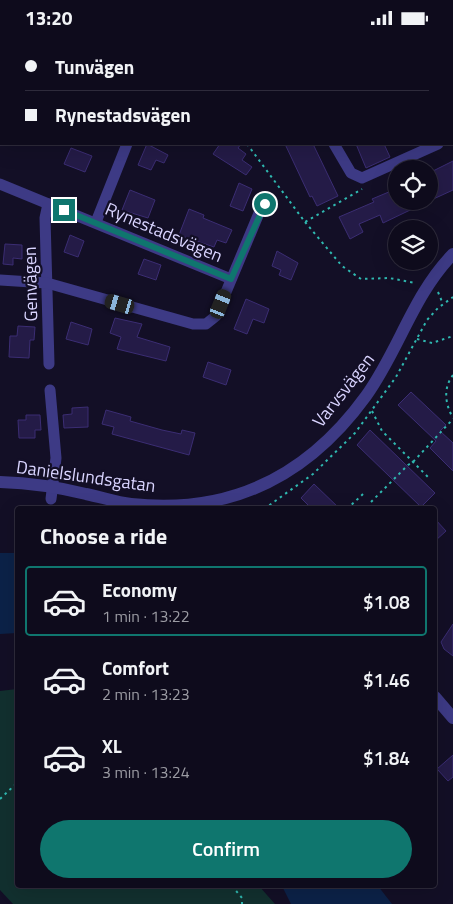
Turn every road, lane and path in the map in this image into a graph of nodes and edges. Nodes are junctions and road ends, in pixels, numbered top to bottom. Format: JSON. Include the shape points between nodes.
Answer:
{"nodes":[{"id":1,"x":127,"y":145,"type":"edge"},
{"id":2,"x":248,"y":145,"type":"edge"},
{"id":3,"x":335,"y":145,"type":"edge"},
{"id":4,"x":436,"y":145,"type":"edge"},
{"id":5,"x":369,"y":176,"type":"junction"},
{"id":6,"x":0,"y":185,"type":"edge"},
{"id":7,"x":270,"y":202,"type":"dead end"},
{"id":8,"x":48,"y":204,"type":"junction"},
{"id":9,"x":305,"y":222,"type":"junction"},
{"id":10,"x":96,"y":223,"type":"junction"},
{"id":11,"x":453,"y":254,"type":"edge"},
{"id":12,"x":231,"y":279,"type":"junction"},
{"id":13,"x":0,"y":280,"type":"edge"},
{"id":14,"x":47,"y":283,"type":"junction"},
{"id":15,"x":426,"y":287,"type":"junction"},
{"id":16,"x":443,"y":304,"type":"dead end"},
{"id":17,"x":453,"y":336,"type":"edge"},
{"id":18,"x":417,"y":339,"type":"dead end"},
{"id":19,"x":49,"y":364,"type":"dead end"},
{"id":20,"x":453,"y":375,"type":"edge"},
{"id":21,"x":50,"y":391,"type":"dead end"},
{"id":22,"x":372,"y":411,"type":"dead end"},
{"id":23,"x":453,"y":418,"type":"edge"},
{"id":24,"x":414,"y":462,"type":"junction"},
{"id":25,"x":430,"y":479,"type":"dead end"},
{"id":26,"x":0,"y":482,"type":"edge"},
{"id":27,"x":52,"y":493,"type":"junction"},
{"id":28,"x":363,"y":494,"type":"dead end"},
{"id":29,"x":371,"y":502,"type":"dead end"},
{"id":30,"x":219,"y":505,"type":"edge"},
{"id":31,"x":350,"y":506,"type":"edge"},
{"id":32,"x":437,"y":699,"type":"edge"},
{"id":33,"x":453,"y":718,"type":"edge"},
{"id":34,"x":15,"y":786,"type":"edge"},
{"id":35,"x":0,"y":799,"type":"edge"},
{"id":36,"x":234,"y":888,"type":"edge"},
{"id":37,"x":242,"y":904,"type":"edge"}],
"edges":[{"from":1,"to":10,"type":"street"},
{"from":2,"to":9,"type":"path"},
{"from":3,"to":5,"type":"street","via":[[351,173],[362,178]]},
{"from":4,"to":5,"type":"street"},
{"from":5,"to":9,"type":"path","via":[[358,193]]},
{"from":6,"to":8,"type":"street","name":"Rynestadsvägen"},
{"from":7,"to":12,"type":"street","via":[[262,206]]},
{"from":8,"to":10,"type":"street","name":"Rynestadsvägen"},
{"from":8,"to":14,"type":"street","name":"Genvägen"},
{"from":9,"to":15,"type":"path","via":[[342,266],[361,279],[389,278]]},
{"from":10,"to":12,"type":"street","name":"Rynestadsvägen"},
{"from":11,"to":15,"type":"street","name":"Varvsvägen"},
{"from":12,"to":14,"type":"street","via":[[213,320],[198,325]]},
{"from":13,"to":14,"type":"street"},
{"from":14,"to":19,"type":"street","name":"Genvägen"},
{"from":15,"to":16,"type":"path","via":[[438,292]]},
{"from":15,"to":30,"type":"street","name":"Varvsvägen","via":[[388,363],[344,423],[319,449],[288,472]]},
{"from":17,"to":18,"type":"path","via":[[435,343]]},
{"from":20,"to":23,"type":"path","via":[[446,397]]},
{"from":21,"to":27,"type":"street","via":[[56,459]]},
{"from":22,"to":24,"type":"path","via":[[382,431]]},
{"from":23,"to":24,"type":"path"},
{"from":24,"to":25,"type":"path"},
{"from":24,"to":29,"type":"path"},
{"from":26,"to":27,"type":"street","name":"Danielslundsgatan"},
{"from":27,"to":30,"type":"street","name":"Danielslundsgatan","via":[[130,504]]},
{"from":28,"to":31,"type":"path"},
{"from":32,"to":33,"type":"street"},
{"from":34,"to":35,"type":"path"},
{"from":36,"to":37,"type":"path","via":[[242,898]]}]}
